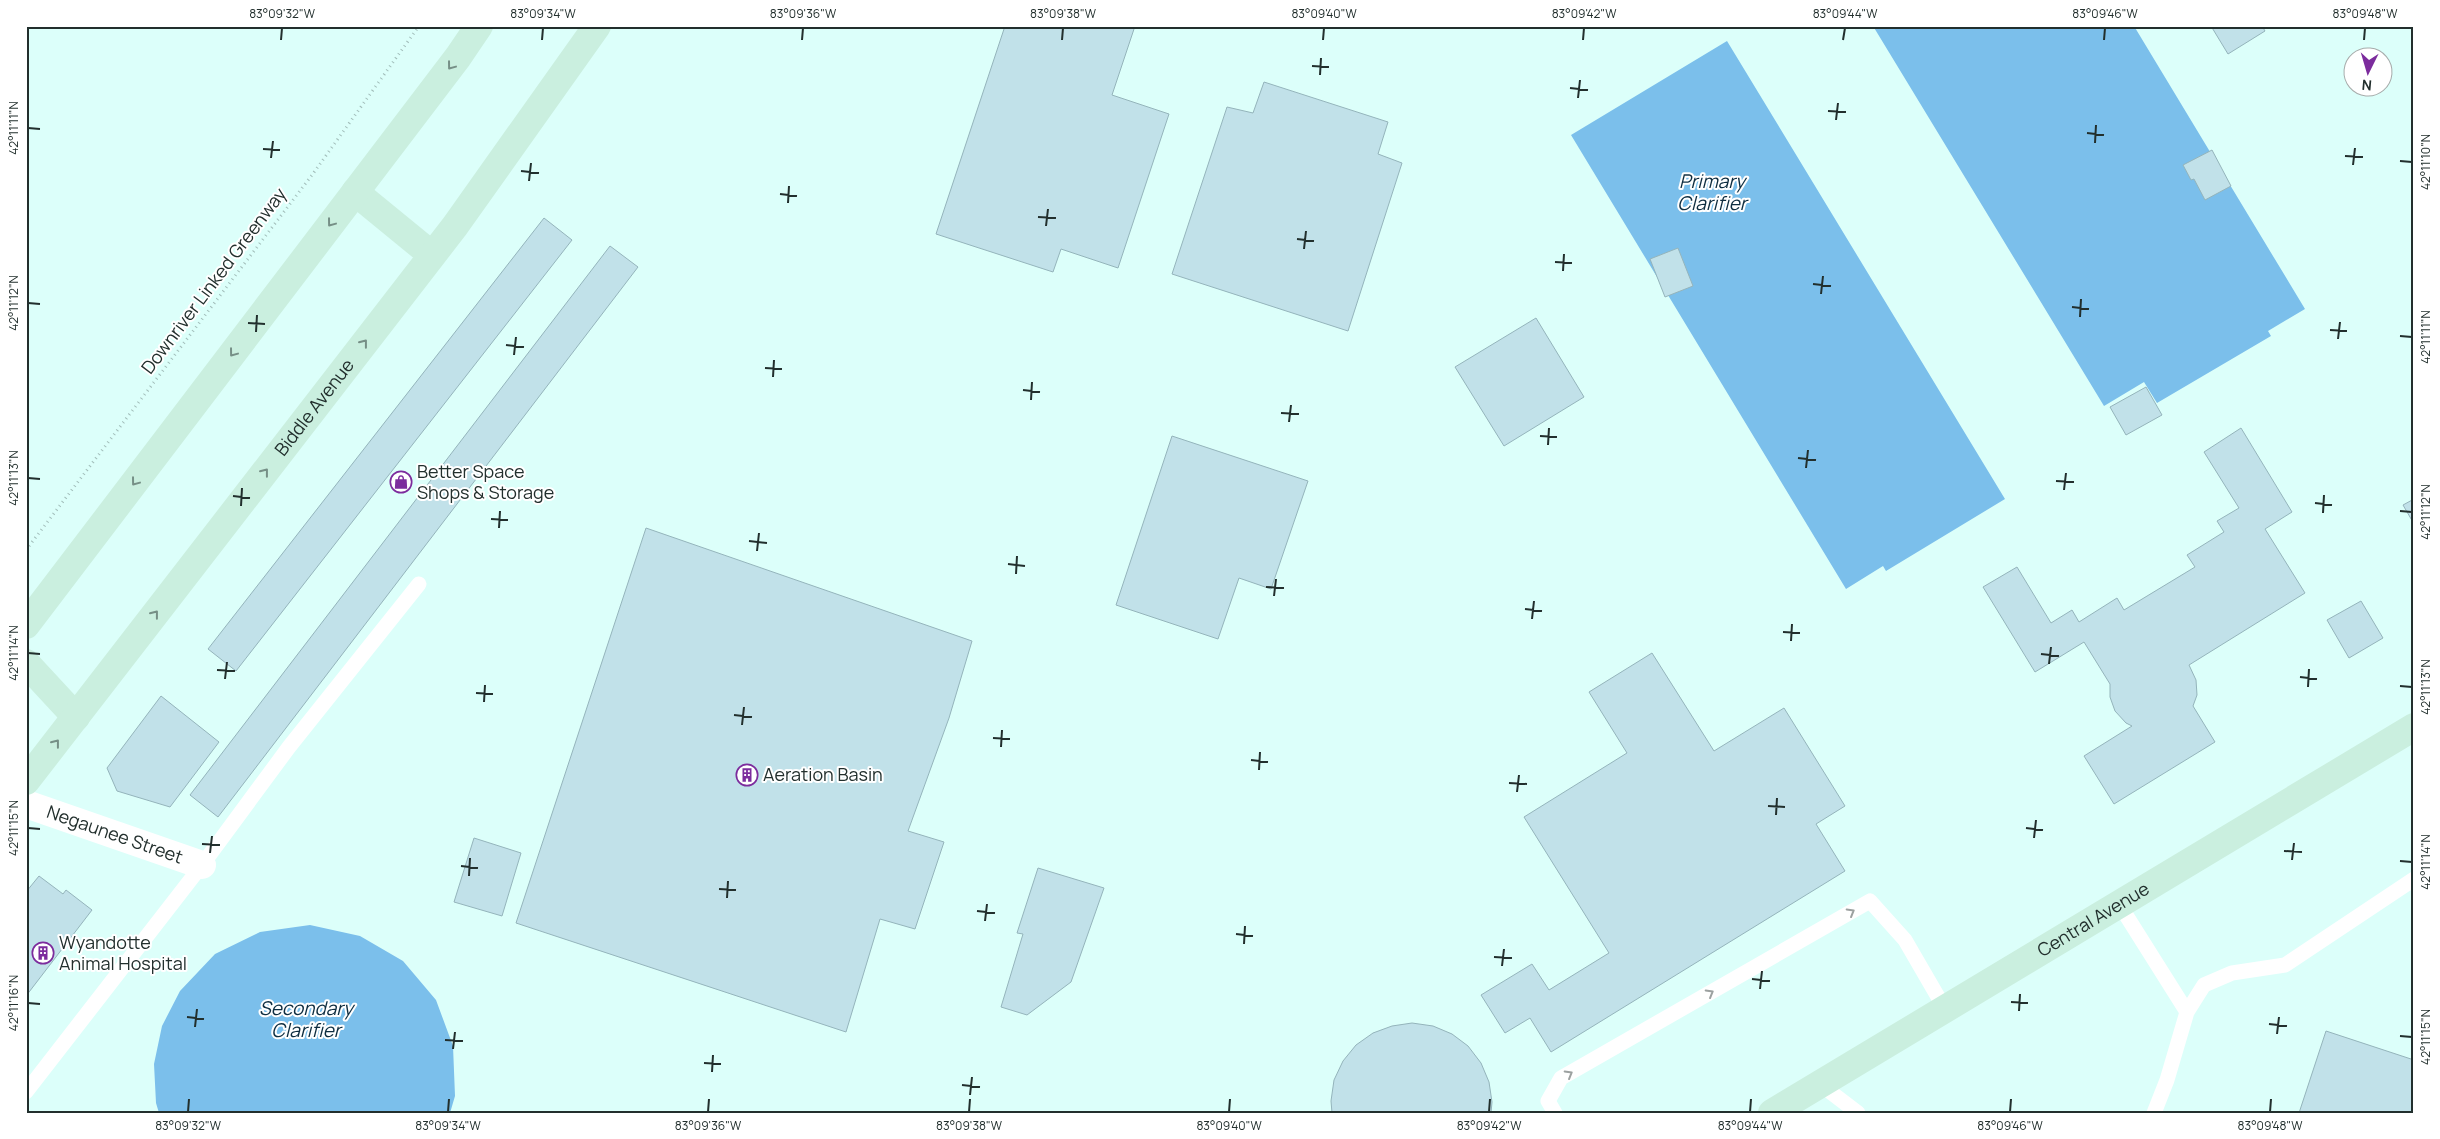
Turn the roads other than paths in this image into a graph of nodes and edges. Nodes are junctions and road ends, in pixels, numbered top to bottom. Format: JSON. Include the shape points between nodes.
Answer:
{"nodes":[{"id":1,"x":479,"y":26,"type":"edge"},
{"id":2,"x":597,"y":26,"type":"edge"},
{"id":3,"x":355,"y":192,"type":"junction"},
{"id":4,"x":432,"y":255,"type":"junction"},
{"id":5,"x":419,"y":584,"type":"dead end"},
{"id":6,"x":26,"y":625,"type":"edge"},
{"id":7,"x":26,"y":664,"type":"edge"},
{"id":8,"x":76,"y":717,"type":"junction"},
{"id":9,"x":2414,"y":727,"type":"edge"},
{"id":10,"x":26,"y":781,"type":"edge"},
{"id":11,"x":26,"y":804,"type":"edge"},
{"id":12,"x":202,"y":865,"type":"junction"},
{"id":13,"x":2414,"y":879,"type":"edge"},
{"id":14,"x":2119,"y":904,"type":"junction"},
{"id":15,"x":1945,"y":1009,"type":"junction"},
{"id":16,"x":2187,"y":1012,"type":"junction"},
{"id":17,"x":1820,"y":1084,"type":"junction"},
{"id":18,"x":26,"y":1092,"type":"edge"},
{"id":19,"x":1555,"y":1113,"type":"edge"},
{"id":20,"x":1772,"y":1113,"type":"edge"},
{"id":21,"x":1858,"y":1113,"type":"edge"},
{"id":22,"x":2154,"y":1113,"type":"edge"}],
"edges":[{"from":1,"to":3,"type":"main road","one_way":true},
{"from":2,"to":4,"type":"main road","name":"Biddle Avenue"},
{"from":3,"to":4,"type":"main road"},
{"from":3,"to":6,"type":"main road","one_way":true},
{"from":8,"to":4,"type":"main road","name":"Biddle Avenue","one_way":true},
{"from":5,"to":12,"type":"lane","via":[[289,747]]},
{"from":7,"to":8,"type":"main road"},
{"from":10,"to":8,"type":"main road","name":"Biddle Avenue","one_way":true},
{"from":9,"to":14,"type":"main road","name":"Central Avenue"},
{"from":11,"to":12,"type":"street","name":"Negaunee Street"},
{"from":12,"to":18,"type":"lane"},
{"from":13,"to":16,"type":"lane","via":[[2285,965],[2232,973],[2204,985]]},
{"from":14,"to":15,"type":"main road","name":"Central Avenue"},
{"from":14,"to":16,"type":"lane"},
{"from":15,"to":17,"type":"main road","name":"Central Avenue"},
{"from":19,"to":15,"type":"lane","one_way":true,"via":[[1548,1101],[1561,1078],[1870,901],[1905,940]]},
{"from":16,"to":22,"type":"lane"},
{"from":17,"to":20,"type":"main road","name":"Central Avenue"},
{"from":17,"to":21,"type":"lane"}]}
